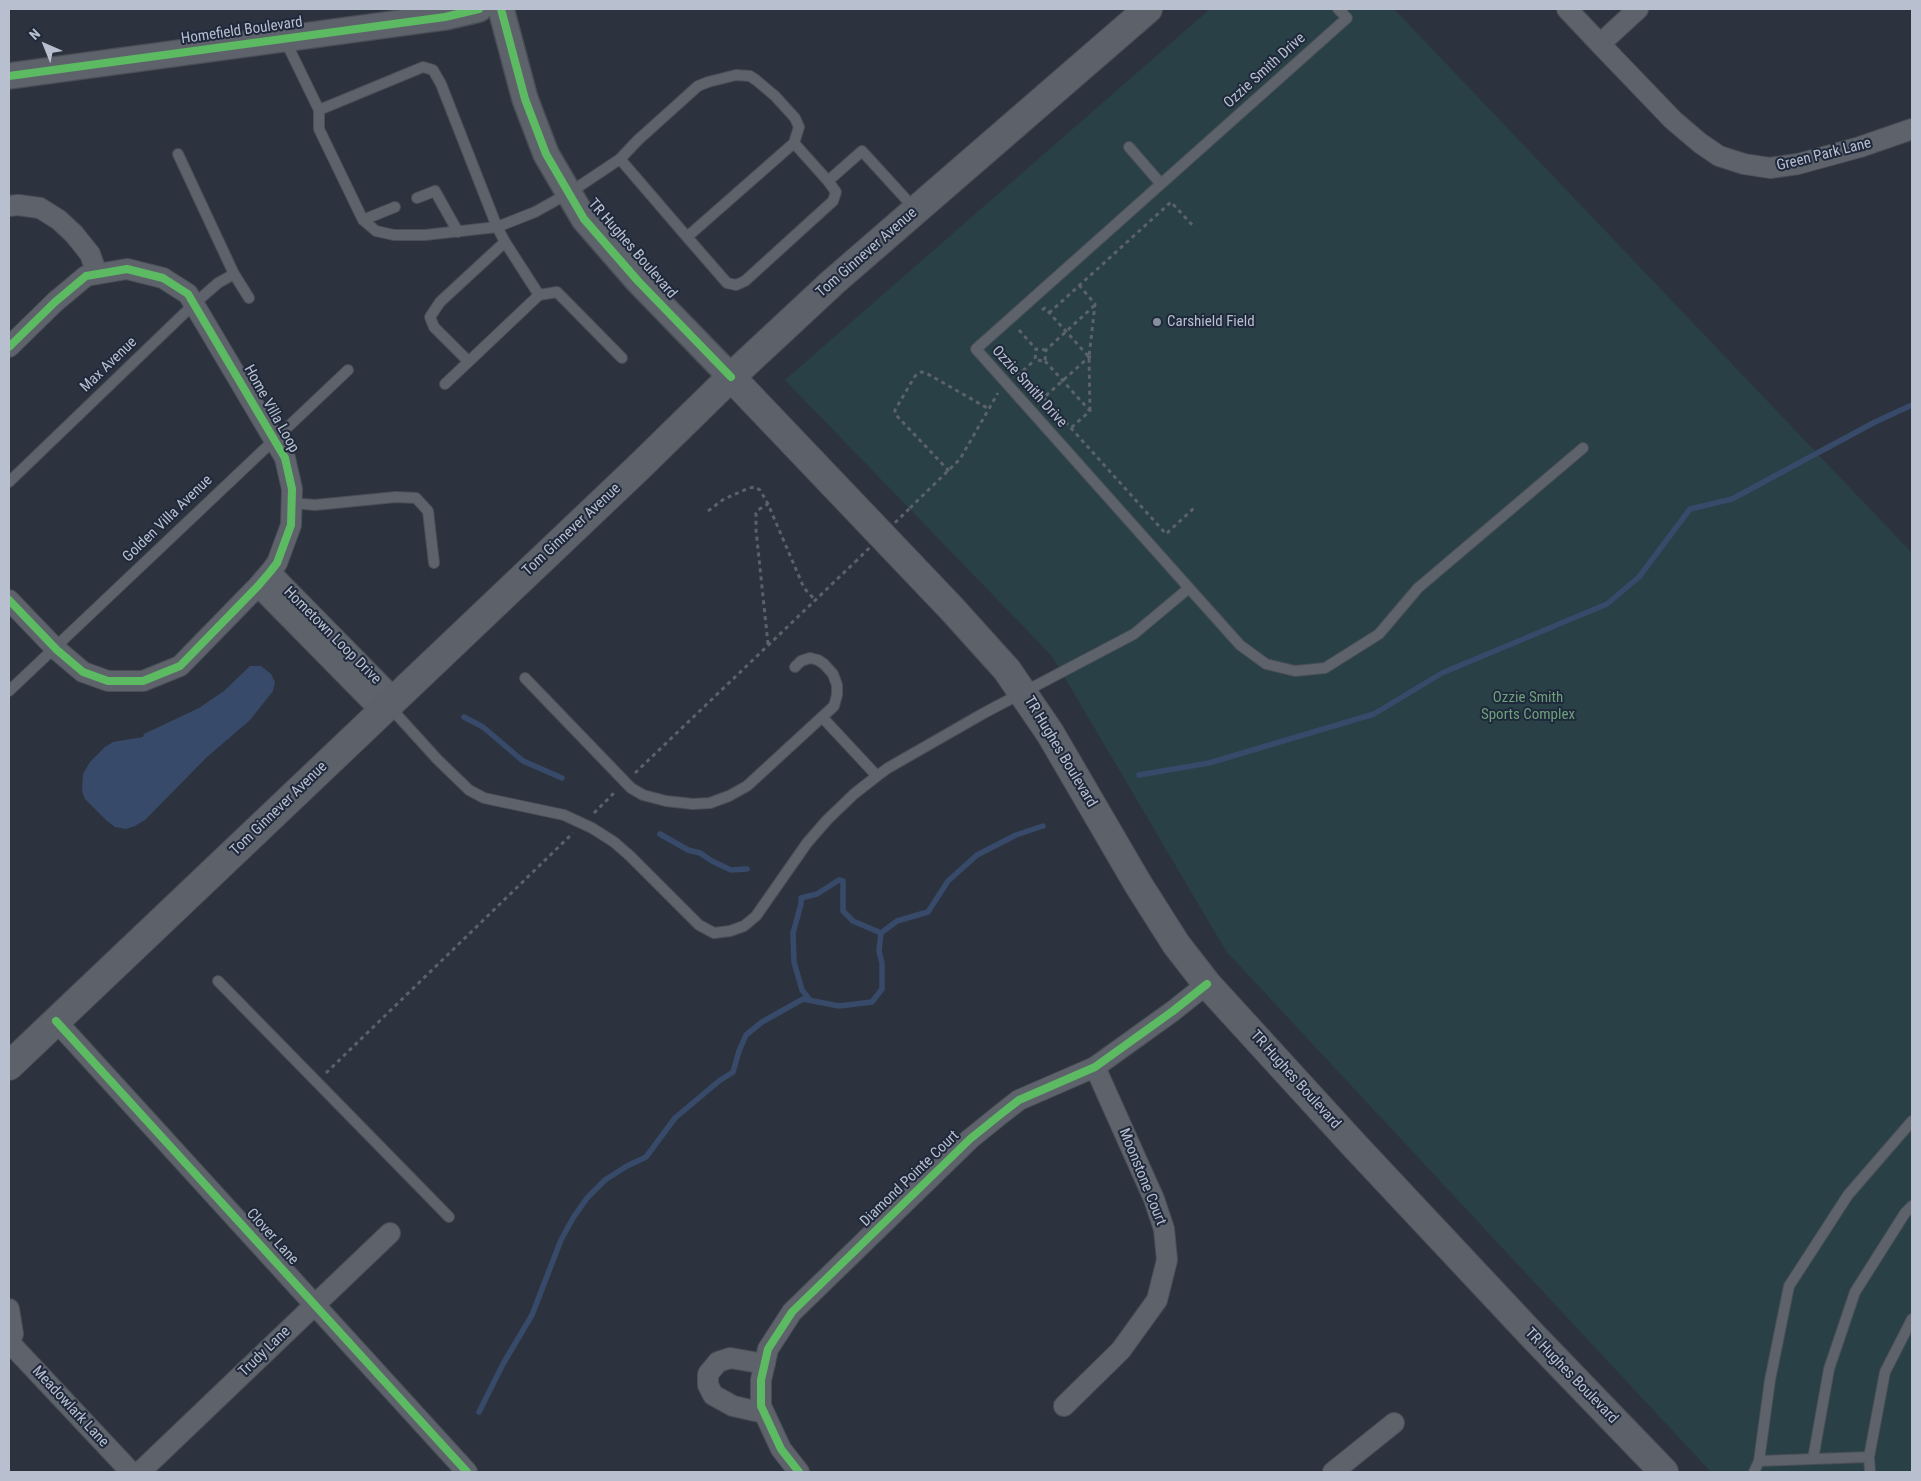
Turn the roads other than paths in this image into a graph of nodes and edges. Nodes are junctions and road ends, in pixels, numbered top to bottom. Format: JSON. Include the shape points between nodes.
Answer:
{"nodes":[{"id":1,"x":479,"y":9,"type":"edge"},
{"id":2,"x":501,"y":9,"type":"edge"},
{"id":3,"x":1148,"y":9,"type":"edge"},
{"id":4,"x":1338,"y":9,"type":"edge"},
{"id":5,"x":1567,"y":9,"type":"edge"},
{"id":6,"x":1638,"y":9,"type":"edge"},
{"id":7,"x":284,"y":39,"type":"junction"},
{"id":8,"x":1600,"y":44,"type":"junction"},
{"id":9,"x":9,"y":76,"type":"edge"},
{"id":10,"x":319,"y":110,"type":"junction"},
{"id":11,"x":1912,"y":129,"type":"edge"},
{"id":12,"x":794,"y":143,"type":"junction"},
{"id":13,"x":1129,"y":147,"type":"dead end"},
{"id":14,"x":178,"y":154,"type":"dead end"},
{"id":15,"x":620,"y":158,"type":"junction"},
{"id":16,"x":828,"y":181,"type":"junction"},
{"id":17,"x":1161,"y":184,"type":"junction"},
{"id":18,"x":569,"y":193,"type":"junction"},
{"id":19,"x":418,"y":198,"type":"dead end"},
{"id":20,"x":9,"y":206,"type":"edge"},
{"id":21,"x":394,"y":207,"type":"dead end"},
{"id":22,"x":916,"y":210,"type":"junction"},
{"id":23,"x":363,"y":220,"type":"junction"},
{"id":24,"x":498,"y":227,"type":"junction"},
{"id":25,"x":458,"y":232,"type":"junction"},
{"id":26,"x":688,"y":237,"type":"junction"},
{"id":27,"x":505,"y":242,"type":"junction"},
{"id":28,"x":97,"y":274,"type":"junction"},
{"id":29,"x":234,"y":274,"type":"junction"},
{"id":30,"x":539,"y":295,"type":"junction"},
{"id":31,"x":249,"y":298,"type":"dead end"},
{"id":32,"x":194,"y":304,"type":"junction"},
{"id":33,"x":9,"y":347,"type":"edge"},
{"id":34,"x":622,"y":358,"type":"dead end"},
{"id":35,"x":468,"y":361,"type":"junction"},
{"id":36,"x":348,"y":370,"type":"dead end"},
{"id":37,"x":730,"y":377,"type":"junction"},
{"id":38,"x":445,"y":384,"type":"dead end"},
{"id":39,"x":273,"y":439,"type":"junction"},
{"id":40,"x":1583,"y":448,"type":"dead end"},
{"id":41,"x":9,"y":482,"type":"edge"},
{"id":42,"x":292,"y":503,"type":"junction"},
{"id":43,"x":434,"y":563,"type":"dead end"},
{"id":44,"x":264,"y":579,"type":"junction"},
{"id":45,"x":1189,"y":588,"type":"junction"},
{"id":46,"x":9,"y":600,"type":"edge"},
{"id":47,"x":55,"y":647,"type":"junction"},
{"id":48,"x":795,"y":667,"type":"dead end"},
{"id":49,"x":525,"y":678,"type":"dead end"},
{"id":50,"x":9,"y":691,"type":"edge"},
{"id":51,"x":1023,"y":692,"type":"junction"},
{"id":52,"x":388,"y":705,"type":"junction"},
{"id":53,"x":822,"y":716,"type":"junction"},
{"id":54,"x":877,"y":776,"type":"junction"},
{"id":55,"x":218,"y":981,"type":"dead end"},
{"id":56,"x":1208,"y":984,"type":"junction"},
{"id":57,"x":56,"y":1021,"type":"junction"},
{"id":58,"x":9,"y":1066,"type":"edge"},
{"id":59,"x":1095,"y":1067,"type":"junction"},
{"id":60,"x":1912,"y":1121,"type":"edge"},
{"id":61,"x":1912,"y":1206,"type":"edge"},
{"id":62,"x":449,"y":1217,"type":"dead end"},
{"id":63,"x":390,"y":1233,"type":"dead end"},
{"id":64,"x":315,"y":1304,"type":"junction"},
{"id":65,"x":9,"y":1310,"type":"edge"},
{"id":66,"x":1912,"y":1319,"type":"edge"},
{"id":67,"x":9,"y":1343,"type":"edge"},
{"id":68,"x":765,"y":1364,"type":"junction"},
{"id":69,"x":1064,"y":1406,"type":"dead end"},
{"id":70,"x":764,"y":1413,"type":"junction"},
{"id":71,"x":1394,"y":1423,"type":"dead end"},
{"id":72,"x":1870,"y":1457,"type":"junction"},
{"id":73,"x":1813,"y":1459,"type":"junction"},
{"id":74,"x":1759,"y":1461,"type":"junction"},
{"id":75,"x":132,"y":1472,"type":"edge"},
{"id":76,"x":140,"y":1472,"type":"edge"},
{"id":77,"x":467,"y":1472,"type":"edge"},
{"id":78,"x":799,"y":1472,"type":"edge"},
{"id":79,"x":1332,"y":1472,"type":"edge"},
{"id":80,"x":1664,"y":1472,"type":"edge"},
{"id":81,"x":1754,"y":1472,"type":"edge"},
{"id":82,"x":1870,"y":1472,"type":"edge"}],
"edges":[{"from":1,"to":7,"type":"street","name":"Homefield Boulevard","via":[[445,18]]},
{"from":2,"to":18,"type":"street","name":"TR Hughes Boulevard","via":[[525,98],[546,154]]},
{"from":3,"to":22,"type":"main road","name":"Tom Ginnever Avenue"},
{"from":4,"to":17,"type":"lane","name":"Ozzie Smith Drive","via":[[1347,18]]},
{"from":5,"to":8,"type":"street","name":"Green Park Lane"},
{"from":6,"to":8,"type":"street"},
{"from":7,"to":9,"type":"street","name":"Homefield Boulevard"},
{"from":7,"to":10,"type":"lane"},
{"from":8,"to":11,"type":"street","name":"Green Park Lane","via":[[1700,144],[1719,156],[1744,164],[1770,168],[1798,164]]},
{"from":10,"to":23,"type":"lane","via":[[319,129]]},
{"from":10,"to":24,"type":"lane","via":[[422,67],[433,70]]},
{"from":12,"to":15,"type":"lane","via":[[798,126],[795,118],[756,80],[736,75],[698,86]]},
{"from":12,"to":16,"type":"lane"},
{"from":12,"to":26,"type":"lane"},
{"from":13,"to":17,"type":"lane"},
{"from":14,"to":29,"type":"lane"},
{"from":15,"to":18,"type":"lane"},
{"from":15,"to":26,"type":"lane"},
{"from":16,"to":22,"type":"lane","via":[[862,152]]},
{"from":16,"to":26,"type":"lane","via":[[836,192],[833,201],[745,281],[736,285],[727,283]]},
{"from":17,"to":45,"type":"lane","name":"Ozzie Smith Drive","via":[[976,350]]},
{"from":18,"to":24,"type":"lane"},
{"from":18,"to":37,"type":"street","name":"TR Hughes Boulevard","via":[[584,219],[638,281]]},
{"from":19,"to":25,"type":"lane","via":[[435,191]]},
{"from":20,"to":28,"type":"street","via":[[40,208],[59,220],[90,254]]},
{"from":21,"to":23,"type":"lane"},
{"from":22,"to":37,"type":"main road","name":"Tom Ginnever Avenue"},
{"from":23,"to":25,"type":"lane","via":[[376,231],[394,235]]},
{"from":24,"to":25,"type":"lane"},
{"from":24,"to":27,"type":"lane"},
{"from":27,"to":30,"type":"lane"},
{"from":27,"to":35,"type":"lane","via":[[440,302],[430,317],[434,327]]},
{"from":28,"to":32,"type":"street","name":"Home Villa Loop","via":[[127,269],[163,278],[188,294]]},
{"from":28,"to":33,"type":"street","name":"Home Villa Loop","via":[[86,276]]},
{"from":29,"to":31,"type":"lane"},
{"from":29,"to":32,"type":"lane","name":"Max Avenue","via":[[218,282]]},
{"from":30,"to":34,"type":"lane","via":[[557,292]]},
{"from":30,"to":35,"type":"lane"},
{"from":32,"to":39,"type":"street","name":"Home Villa Loop"},
{"from":32,"to":41,"type":"lane","name":"Max Avenue"},
{"from":35,"to":38,"type":"lane"},
{"from":36,"to":39,"type":"lane","name":"Golden Villa Avenue"},
{"from":37,"to":51,"type":"main road","name":"TR Hughes Boulevard","via":[[965,622]]},
{"from":37,"to":52,"type":"main road","name":"Tom Ginnever Avenue"},
{"from":39,"to":42,"type":"street","name":"Home Villa Loop","via":[[285,458]]},
{"from":39,"to":47,"type":"lane","name":"Golden Villa Avenue"},
{"from":40,"to":45,"type":"lane","via":[[1418,588],[1379,634],[1325,668],[1295,671],[1266,664],[1240,645]]},
{"from":42,"to":43,"type":"lane","via":[[315,505],[416,498],[428,511]]},
{"from":42,"to":44,"type":"street","name":"Home Villa Loop","via":[[291,526],[276,563]]},
{"from":44,"to":47,"type":"street","name":"Home Villa Loop","via":[[180,666],[144,681],[108,681],[83,672]]},
{"from":44,"to":52,"type":"street","name":"Hometown Loop Drive","via":[[371,701]]},
{"from":45,"to":51,"type":"lane","via":[[1134,634]]},
{"from":46,"to":47,"type":"street","name":"Home Villa Loop"},
{"from":47,"to":50,"type":"lane","name":"Golden Villa Avenue"},
{"from":48,"to":53,"type":"lane","via":[[810,658],[818,660],[833,674],[838,695],[834,706]]},
{"from":49,"to":53,"type":"lane","via":[[631,788],[666,801],[710,803],[748,786]]},
{"from":51,"to":54,"type":"lane"},
{"from":51,"to":56,"type":"main road","name":"TR Hughes Boulevard","via":[[1157,915]]},
{"from":52,"to":54,"type":"lane","via":[[469,790],[484,798],[564,815],[592,828],[614,842],[678,906],[699,925],[714,933],[744,926],[756,916],[806,843],[854,794]]},
{"from":52,"to":57,"type":"main road","name":"Tom Ginnever Avenue"},
{"from":53,"to":54,"type":"lane"},
{"from":55,"to":62,"type":"lane"},
{"from":56,"to":59,"type":"street","name":"Diamond Pointe Court"},
{"from":56,"to":80,"type":"main road","name":"TR Hughes Boulevard","via":[[1354,1145]]},
{"from":57,"to":58,"type":"main road","name":"Tom Ginnever Avenue"},
{"from":57,"to":64,"type":"street","name":"Clover Lane"},
{"from":59,"to":68,"type":"street","name":"Diamond Pointe Court","via":[[1020,1100],[970,1139],[792,1312],[768,1350]]},
{"from":59,"to":69,"type":"street","name":"Moonstone Court","via":[[1154,1199],[1164,1229],[1167,1260],[1157,1300],[1121,1350]]},
{"from":60,"to":74,"type":"lane","via":[[1848,1195],[1789,1286],[1770,1380]]},
{"from":61,"to":73,"type":"lane","via":[[1855,1292],[1829,1369]]},
{"from":63,"to":64,"type":"street","name":"Trudy Lane"},
{"from":64,"to":76,"type":"street","name":"Trudy Lane"},
{"from":64,"to":77,"type":"street","name":"Clover Lane"},
{"from":65,"to":67,"type":"street","via":[[13,1334]]},
{"from":66,"to":72,"type":"lane","via":[[1885,1372]]},
{"from":67,"to":75,"type":"street","name":"Meadowlark Lane"},
{"from":68,"to":70,"type":"street","name":"Diamond Pointe Court","via":[[761,1380]]},
{"from":68,"to":70,"type":"street","via":[[730,1358],[718,1362],[708,1374],[708,1385],[713,1394],[733,1406]]},
{"from":70,"to":78,"type":"street","name":"Diamond Pointe Court","via":[[781,1449]]},
{"from":71,"to":79,"type":"street"},
{"from":72,"to":73,"type":"lane"},
{"from":72,"to":82,"type":"lane"},
{"from":73,"to":74,"type":"lane"},
{"from":74,"to":81,"type":"lane"}]}
